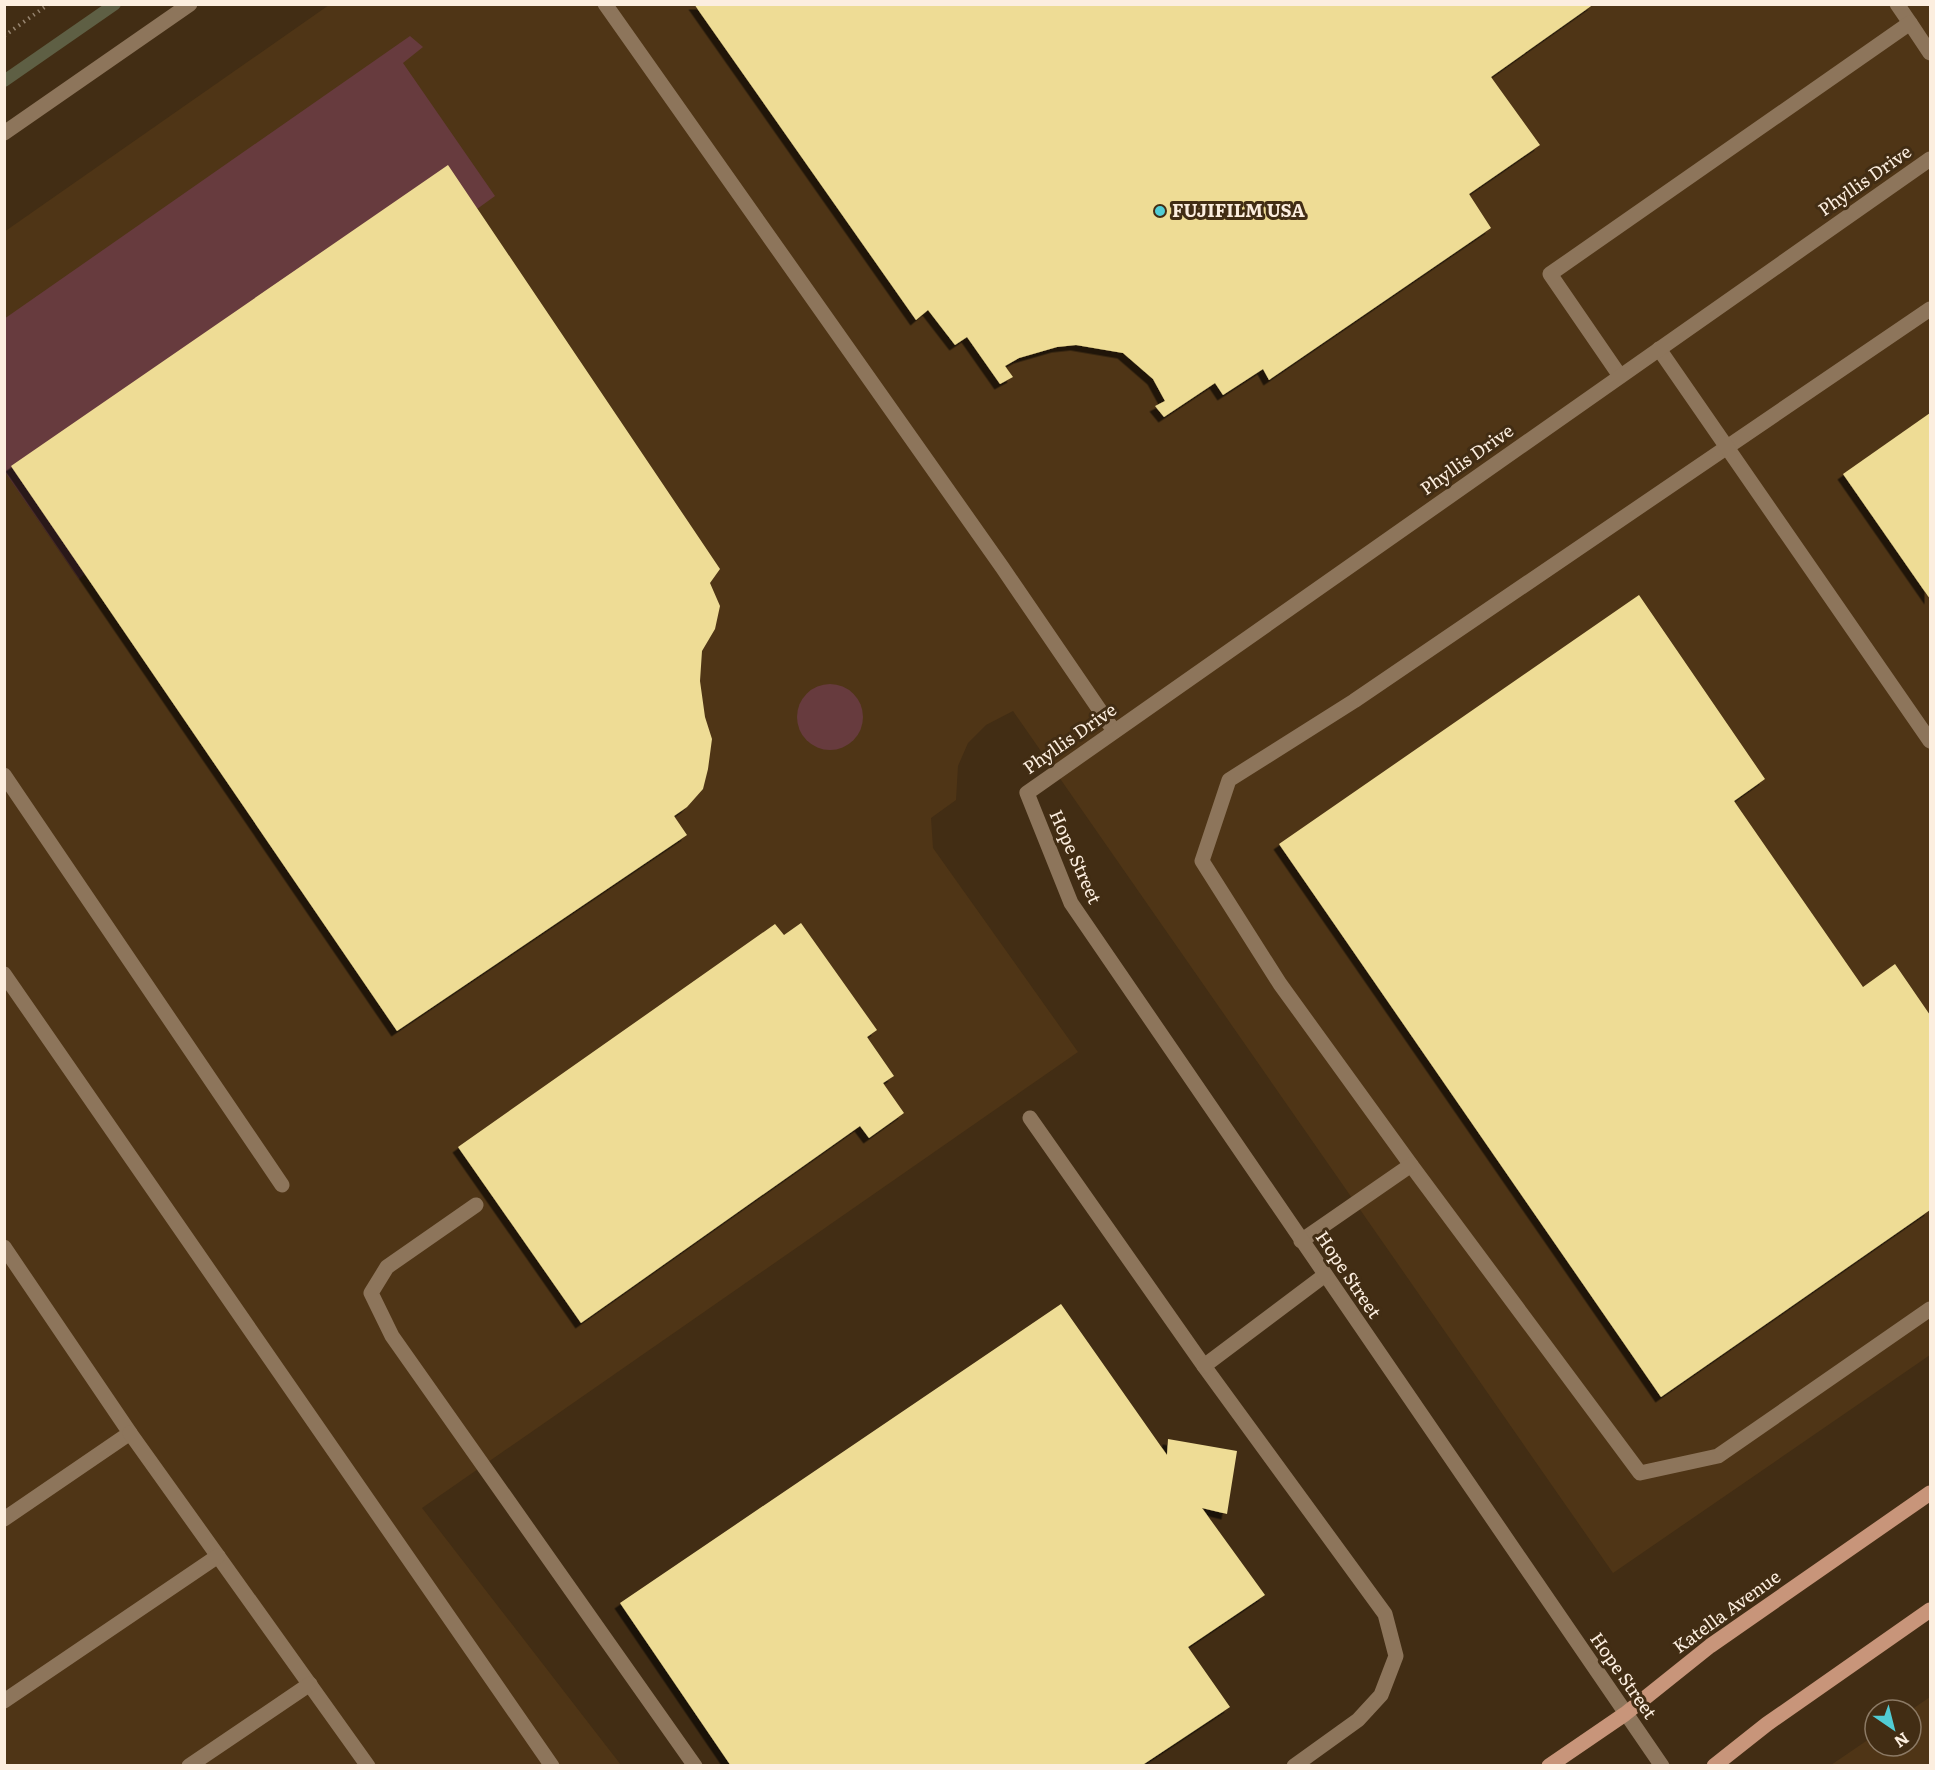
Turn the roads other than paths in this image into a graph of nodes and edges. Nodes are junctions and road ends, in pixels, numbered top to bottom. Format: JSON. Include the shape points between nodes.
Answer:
{"nodes":[{"id":1,"x":190,"y":4,"type":"edge"},
{"id":2,"x":605,"y":4,"type":"edge"},
{"id":3,"x":1897,"y":4,"type":"edge"},
{"id":4,"x":1910,"y":23,"type":"junction"},
{"id":5,"x":1930,"y":53,"type":"edge"},
{"id":6,"x":4,"y":133,"type":"edge"},
{"id":7,"x":1930,"y":159,"type":"edge"},
{"id":8,"x":1930,"y":309,"type":"edge"},
{"id":9,"x":1659,"y":349,"type":"junction"},
{"id":10,"x":1620,"y":376,"type":"junction"},
{"id":11,"x":1727,"y":447,"type":"junction"},
{"id":12,"x":1114,"y":731,"type":"junction"},
{"id":13,"x":1930,"y":741,"type":"edge"},
{"id":14,"x":4,"y":775,"type":"edge"},
{"id":15,"x":1027,"y":793,"type":"joint"},
{"id":16,"x":4,"y":974,"type":"edge"},
{"id":17,"x":1030,"y":1118,"type":"dead end"},
{"id":18,"x":1411,"y":1165,"type":"junction"},
{"id":19,"x":282,"y":1185,"type":"dead end"},
{"id":20,"x":476,"y":1205,"type":"dead end"},
{"id":21,"x":1301,"y":1241,"type":"junction"},
{"id":22,"x":4,"y":1247,"type":"edge"},
{"id":23,"x":1325,"y":1275,"type":"junction"},
{"id":24,"x":1930,"y":1309,"type":"edge"},
{"id":25,"x":1204,"y":1366,"type":"junction"},
{"id":26,"x":130,"y":1433,"type":"junction"},
{"id":27,"x":1930,"y":1493,"type":"edge"},
{"id":28,"x":4,"y":1519,"type":"edge"},
{"id":29,"x":218,"y":1556,"type":"junction"},
{"id":30,"x":1930,"y":1610,"type":"edge"},
{"id":31,"x":309,"y":1684,"type":"junction"},
{"id":32,"x":4,"y":1701,"type":"edge"},
{"id":33,"x":1625,"y":1714,"type":"junction"},
{"id":34,"x":189,"y":1766,"type":"edge"},
{"id":35,"x":368,"y":1766,"type":"edge"},
{"id":36,"x":552,"y":1766,"type":"edge"},
{"id":37,"x":695,"y":1766,"type":"edge"},
{"id":38,"x":1294,"y":1766,"type":"edge"},
{"id":39,"x":1549,"y":1766,"type":"edge"},
{"id":40,"x":1662,"y":1766,"type":"edge"},
{"id":41,"x":1714,"y":1766,"type":"edge"}],
"edges":[{"from":1,"to":6,"type":"street"},
{"from":2,"to":12,"type":"street"},
{"from":3,"to":4,"type":"street"},
{"from":4,"to":5,"type":"street"},
{"from":4,"to":10,"type":"street","via":[[1550,274]]},
{"from":7,"to":9,"type":"street","name":"Phyllis Drive"},
{"from":8,"to":11,"type":"street"},
{"from":9,"to":10,"type":"street","name":"Phyllis Drive"},
{"from":9,"to":11,"type":"street"},
{"from":10,"to":12,"type":"street","name":"Phyllis Drive"},
{"from":11,"to":13,"type":"street"},
{"from":11,"to":18,"type":"street","via":[[1354,701],[1229,780],[1202,861],[1280,984]]},
{"from":12,"to":15,"type":"street","name":"Phyllis Drive"},
{"from":14,"to":19,"type":"street"},
{"from":15,"to":21,"type":"street","name":"Hope Street","via":[[1071,903]]},
{"from":16,"to":36,"type":"street"},
{"from":17,"to":25,"type":"street"},
{"from":18,"to":21,"type":"street"},
{"from":18,"to":24,"type":"street","via":[[1640,1473],[1718,1456]]},
{"from":20,"to":37,"type":"street","via":[[387,1267],[371,1293],[392,1336]]},
{"from":21,"to":23,"type":"street","name":"Hope Street"},
{"from":22,"to":26,"type":"street"},
{"from":23,"to":25,"type":"street"},
{"from":23,"to":33,"type":"street","name":"Hope Street"},
{"from":25,"to":38,"type":"street","via":[[1385,1614],[1396,1656],[1381,1695],[1358,1720]]},
{"from":26,"to":28,"type":"street"},
{"from":26,"to":29,"type":"street"},
{"from":27,"to":33,"type":"main road","name":"Katella Avenue","via":[[1710,1646]]},
{"from":29,"to":31,"type":"street"},
{"from":29,"to":32,"type":"street"},
{"from":30,"to":41,"type":"main road","via":[[1767,1724]]},
{"from":31,"to":34,"type":"street"},
{"from":31,"to":35,"type":"street"},
{"from":33,"to":39,"type":"main road","name":"Katella Avenue"},
{"from":33,"to":40,"type":"street","name":"Hope Street"}]}
